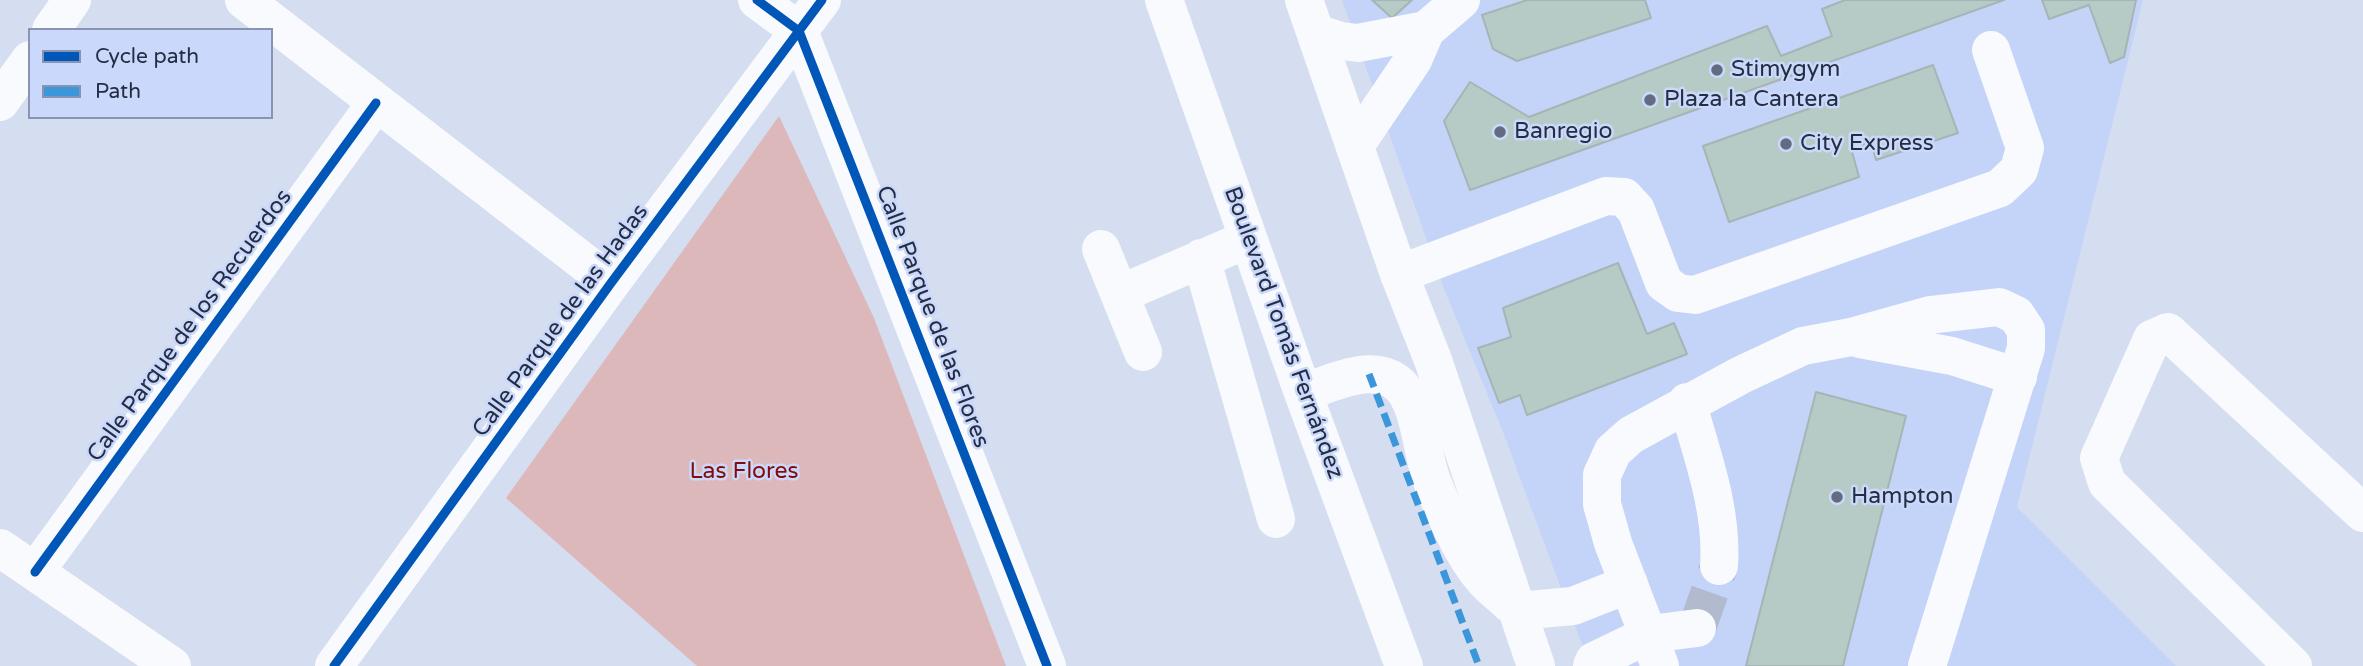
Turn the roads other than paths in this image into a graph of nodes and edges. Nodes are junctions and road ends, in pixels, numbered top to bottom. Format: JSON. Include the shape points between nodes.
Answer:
{"nodes":[{"id":1,"x":72,"y":0,"type":"edge"},
{"id":2,"x":244,"y":0,"type":"edge"},
{"id":3,"x":757,"y":0,"type":"edge"},
{"id":4,"x":822,"y":0,"type":"edge"},
{"id":5,"x":1164,"y":0,"type":"edge"},
{"id":6,"x":1461,"y":0,"type":"edge"},
{"id":7,"x":1310,"y":17,"type":"edge"},
{"id":8,"x":52,"y":28,"type":"edge"},
{"id":9,"x":1426,"y":30,"type":"junction"},
{"id":10,"x":799,"y":31,"type":"junction"},
{"id":11,"x":1991,"y":50,"type":"dead end"},
{"id":12,"x":28,"y":63,"type":"edge"},
{"id":13,"x":0,"y":102,"type":"edge"},
{"id":14,"x":376,"y":103,"type":"junction"},
{"id":15,"x":1355,"y":146,"type":"junction"},
{"id":16,"x":1248,"y":239,"type":"junction"},
{"id":17,"x":1101,"y":248,"type":"dead end"},
{"id":18,"x":1201,"y":258,"type":"junction"},
{"id":19,"x":1399,"y":274,"type":"junction"},
{"id":20,"x":611,"y":283,"type":"junction"},
{"id":21,"x":1120,"y":294,"type":"junction"},
{"id":22,"x":1851,"y":337,"type":"junction"},
{"id":23,"x":1143,"y":352,"type":"dead end"},
{"id":24,"x":2018,"y":377,"type":"junction"},
{"id":25,"x":1303,"y":393,"type":"junction"},
{"id":26,"x":1687,"y":402,"type":"junction"},
{"id":27,"x":2363,"y":513,"type":"edge"},
{"id":28,"x":1276,"y":519,"type":"dead end"},
{"id":29,"x":0,"y":548,"type":"edge"},
{"id":30,"x":1719,"y":566,"type":"tunnel mouth"},
{"id":31,"x":35,"y":572,"type":"junction"},
{"id":32,"x":1629,"y":584,"type":"junction"},
{"id":33,"x":1573,"y":606,"type":"junction"},
{"id":34,"x":1518,"y":611,"type":"junction"},
{"id":35,"x":1697,"y":628,"type":"tunnel mouth"},
{"id":36,"x":1655,"y":650,"type":"edge"},
{"id":37,"x":1593,"y":664,"type":"edge"},
{"id":38,"x":172,"y":666,"type":"edge"},
{"id":39,"x":334,"y":666,"type":"edge"},
{"id":40,"x":1047,"y":666,"type":"edge"},
{"id":41,"x":1404,"y":666,"type":"edge"},
{"id":42,"x":1536,"y":666,"type":"edge"},
{"id":43,"x":1927,"y":666,"type":"edge"},
{"id":44,"x":2293,"y":666,"type":"edge"}],
"edges":[{"from":1,"to":8,"type":"street"},
{"from":2,"to":14,"type":"street"},
{"from":3,"to":10,"type":"street"},
{"from":4,"to":10,"type":"street","name":"Calle Parque de las Hadas"},
{"from":5,"to":16,"type":"street","name":"Boulevard Tomás Fernández"},
{"from":6,"to":9,"type":"street"},
{"from":7,"to":9,"type":"street","via":[[1340,41],[1358,43]]},
{"from":7,"to":15,"type":"street"},
{"from":9,"to":15,"type":"street","via":[[1413,60]]},
{"from":10,"to":20,"type":"street","name":"Calle Parque de las Hadas"},
{"from":10,"to":40,"type":"street","name":"Calle Parque de las Flores"},
{"from":11,"to":19,"type":"street","via":[[2025,148],[2019,170],[2000,188],[1695,295],[1678,293],[1664,283],[1636,209],[1624,197],[1606,196]]},
{"from":12,"to":13,"type":"street"},
{"from":14,"to":20,"type":"street"},
{"from":14,"to":31,"type":"street","name":"Calle Parque de los Recuerdos"},
{"from":15,"to":19,"type":"street"},
{"from":16,"to":18,"type":"street"},
{"from":16,"to":25,"type":"street","name":"Boulevard Tomás Fernández"},
{"from":17,"to":21,"type":"street"},
{"from":18,"to":21,"type":"street"},
{"from":18,"to":28,"type":"street"},
{"from":19,"to":34,"type":"street"},
{"from":20,"to":39,"type":"street","name":"Calle Parque de las Hadas"},
{"from":21,"to":23,"type":"street"},
{"from":22,"to":24,"type":"street","via":[[1952,356]]},
{"from":22,"to":24,"type":"street","via":[[1930,315],[1999,307],[2016,315],[2026,330]]},
{"from":22,"to":26,"type":"street","via":[[1803,346]]},
{"from":24,"to":43,"type":"street"},
{"from":25,"to":34,"type":"street","via":[[1369,374],[1396,382],[1411,406],[1431,479],[1465,551],[1484,580]]},
{"from":25,"to":41,"type":"street","name":"Boulevard Tomás Fernández"},
{"from":26,"to":30,"type":"street","via":[[1714,503]]},
{"from":26,"to":32,"type":"street","via":[[1631,435],[1613,451],[1602,475],[1602,504]]},
{"from":27,"to":44,"type":"street","via":[[2168,332],[2152,339],[2099,458],[2107,483]]},
{"from":29,"to":31,"type":"street"},
{"from":31,"to":38,"type":"street"},
{"from":32,"to":33,"type":"street"},
{"from":32,"to":36,"type":"street"},
{"from":33,"to":34,"type":"street"},
{"from":33,"to":37,"type":"street"},
{"from":34,"to":42,"type":"street"},
{"from":35,"to":36,"type":"street"},
{"from":36,"to":37,"type":"street"}]}
